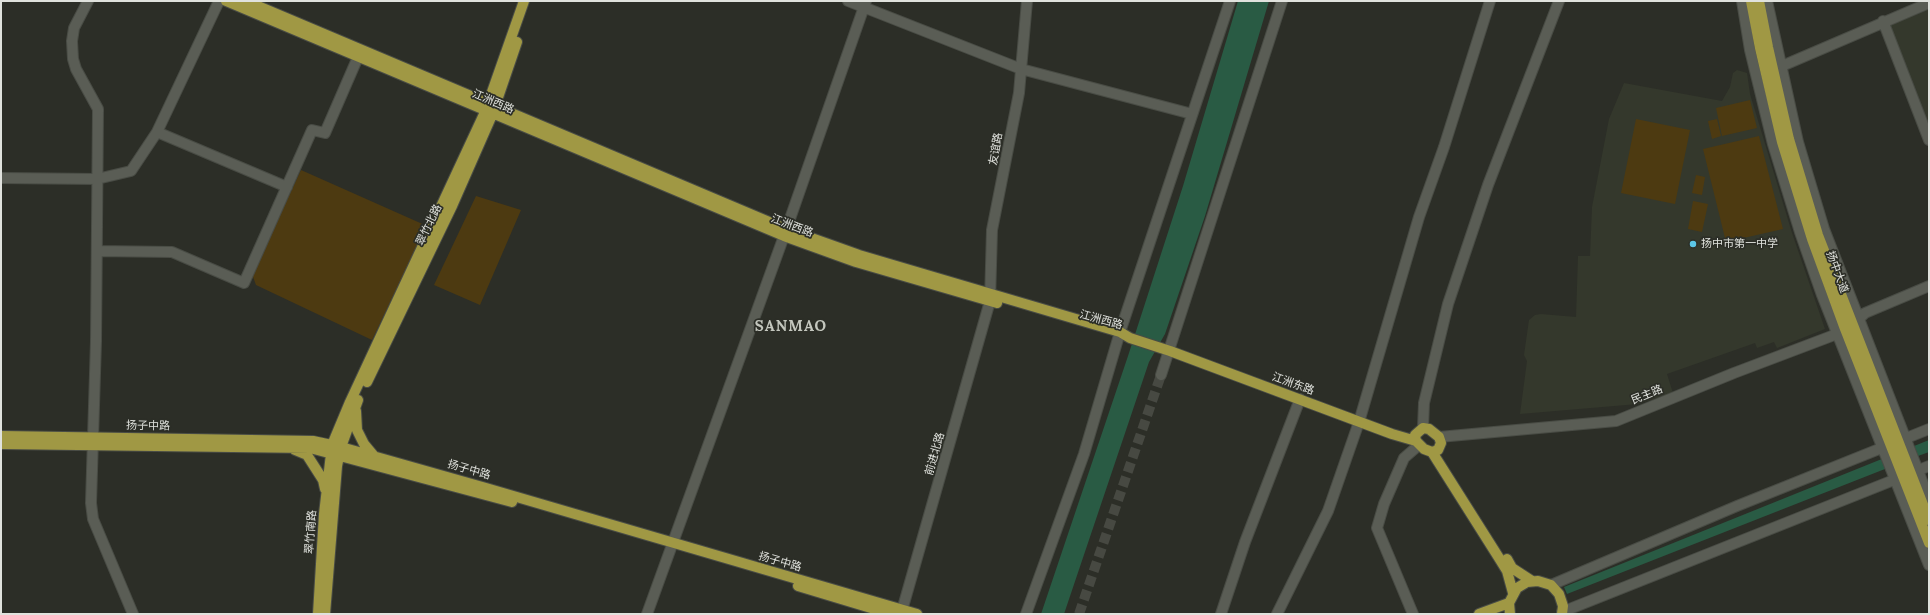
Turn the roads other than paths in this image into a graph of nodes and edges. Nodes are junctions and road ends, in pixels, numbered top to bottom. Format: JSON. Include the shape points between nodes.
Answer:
{"nodes":[{"id":1,"x":88,"y":1,"type":"edge"},
{"id":2,"x":219,"y":1,"type":"edge"},
{"id":3,"x":226,"y":1,"type":"edge"},
{"id":4,"x":246,"y":1,"type":"edge"},
{"id":5,"x":524,"y":1,"type":"edge"},
{"id":6,"x":530,"y":1,"type":"edge"},
{"id":7,"x":848,"y":1,"type":"edge"},
{"id":8,"x":1027,"y":1,"type":"edge"},
{"id":9,"x":1230,"y":1,"type":"edge"},
{"id":10,"x":1282,"y":1,"type":"edge"},
{"id":11,"x":1490,"y":1,"type":"edge"},
{"id":12,"x":1559,"y":1,"type":"edge"},
{"id":13,"x":1742,"y":1,"type":"edge"},
{"id":14,"x":1751,"y":1,"type":"edge"},
{"id":15,"x":1759,"y":1,"type":"edge"},
{"id":16,"x":1768,"y":1,"type":"edge"},
{"id":17,"x":1929,"y":2,"type":"edge"},
{"id":18,"x":865,"y":4,"type":"edge"},
{"id":19,"x":1883,"y":21,"type":"junction"},
{"id":20,"x":358,"y":57,"type":"junction"},
{"id":21,"x":1777,"y":68,"type":"junction"},
{"id":22,"x":1021,"y":69,"type":"junction"},
{"id":23,"x":490,"y":110,"type":"junction"},
{"id":24,"x":1192,"y":114,"type":"junction"},
{"id":25,"x":157,"y":132,"type":"junction"},
{"id":26,"x":1929,"y":140,"type":"edge"},
{"id":27,"x":1,"y":178,"type":"edge"},
{"id":28,"x":98,"y":179,"type":"junction"},
{"id":29,"x":287,"y":188,"type":"junction"},
{"id":30,"x":785,"y":233,"type":"junction"},
{"id":31,"x":97,"y":251,"type":"junction"},
{"id":32,"x":1929,"y":286,"type":"edge"},
{"id":33,"x":991,"y":298,"type":"junction"},
{"id":34,"x":1848,"y":327,"type":"junction"},
{"id":35,"x":1119,"y":335,"type":"junction"},
{"id":36,"x":1166,"y":350,"type":"junction"},
{"id":37,"x":1161,"y":375,"type":"tunnel mouth"},
{"id":38,"x":1300,"y":399,"type":"junction"},
{"id":39,"x":356,"y":405,"type":"junction"},
{"id":40,"x":1359,"y":422,"type":"junction"},
{"id":41,"x":1423,"y":428,"type":"junction"},
{"id":42,"x":1929,"y":429,"type":"edge"},
{"id":43,"x":1,"y":436,"type":"edge"},
{"id":44,"x":1439,"y":437,"type":"junction"},
{"id":45,"x":92,"y":441,"type":"junction"},
{"id":46,"x":1417,"y":443,"type":"junction"},
{"id":47,"x":1894,"y":443,"type":"junction"},
{"id":48,"x":1,"y":444,"type":"edge"},
{"id":49,"x":290,"y":448,"type":"junction"},
{"id":50,"x":336,"y":450,"type":"junction"},
{"id":51,"x":1435,"y":451,"type":"junction"},
{"id":52,"x":374,"y":456,"type":"junction"},
{"id":53,"x":1929,"y":466,"type":"edge"},
{"id":54,"x":1907,"y":475,"type":"junction"},
{"id":55,"x":326,"y":496,"type":"junction"},
{"id":56,"x":1929,"y":499,"type":"edge"},
{"id":57,"x":1929,"y":520,"type":"edge"},
{"id":58,"x":1929,"y":543,"type":"edge"},
{"id":59,"x":671,"y":546,"type":"junction"},
{"id":60,"x":1929,"y":565,"type":"edge"},
{"id":61,"x":1532,"y":581,"type":"junction"},
{"id":62,"x":1551,"y":585,"type":"junction"},
{"id":63,"x":1513,"y":593,"type":"junction"},
{"id":64,"x":1509,"y":602,"type":"junction"},
{"id":65,"x":902,"y":612,"type":"edge"},
{"id":66,"x":1562,"y":613,"type":"edge"},
{"id":67,"x":134,"y":614,"type":"edge"},
{"id":68,"x":318,"y":614,"type":"edge"},
{"id":69,"x":325,"y":614,"type":"edge"},
{"id":70,"x":647,"y":614,"type":"edge"},
{"id":71,"x":891,"y":614,"type":"edge"},
{"id":72,"x":917,"y":614,"type":"edge"},
{"id":73,"x":1026,"y":614,"type":"edge"},
{"id":74,"x":1221,"y":614,"type":"edge"},
{"id":75,"x":1277,"y":614,"type":"edge"},
{"id":76,"x":1413,"y":614,"type":"edge"},
{"id":77,"x":1479,"y":614,"type":"edge"},
{"id":78,"x":1510,"y":614,"type":"edge"}],
"edges":[{"from":1,"to":28,"type":"street","via":[[74,28],[73,59],[98,109]]},
{"from":2,"to":25,"type":"street"},
{"from":3,"to":20,"type":"main road","name":"江洲西路"},
{"from":4,"to":23,"type":"main road","name":"江洲西路"},
{"from":5,"to":23,"type":"main road","name":"翠竹北路"},
{"from":6,"to":23,"type":"main road","name":"翠竹北路"},
{"from":7,"to":18,"type":"street"},
{"from":8,"to":22,"type":"street","name":"友谊路"},
{"from":9,"to":24,"type":"street"},
{"from":10,"to":36,"type":"street"},
{"from":11,"to":40,"type":"street","via":[[1419,217]]},
{"from":12,"to":41,"type":"street","via":[[1488,185],[1448,304],[1424,403]]},
{"from":13,"to":34,"type":"street","via":[[1750,50],[1773,144],[1800,232]]},
{"from":14,"to":34,"type":"main road","name":"扬中大道","via":[[1782,142],[1812,239]]},
{"from":15,"to":21,"type":"main road","name":"扬中大道"},
{"from":16,"to":21,"type":"street"},
{"from":17,"to":19,"type":"street"},
{"from":18,"to":22,"type":"street"},
{"from":18,"to":30,"type":"street"},
{"from":19,"to":21,"type":"street"},
{"from":19,"to":26,"type":"street"},
{"from":20,"to":23,"type":"main road","name":"江洲西路"},
{"from":20,"to":29,"type":"street","via":[[325,133],[312,130]]},
{"from":21,"to":34,"type":"main road","name":"扬中大道","via":[[1789,139]]},
{"from":22,"to":24,"type":"street"},
{"from":22,"to":33,"type":"street","name":"友谊路","via":[[1019,93],[992,230]]},
{"from":23,"to":30,"type":"main road","name":"江洲西路"},
{"from":23,"to":39,"type":"main road","name":"翠竹北路","via":[[452,206]]},
{"from":23,"to":50,"type":"main road","name":"翠竹北路","via":[[350,402]]},
{"from":24,"to":35,"type":"street"},
{"from":25,"to":28,"type":"street","via":[[131,171]]},
{"from":25,"to":29,"type":"street"},
{"from":27,"to":28,"type":"street"},
{"from":28,"to":31,"type":"street"},
{"from":29,"to":31,"type":"street","via":[[244,283],[172,252]]},
{"from":30,"to":33,"type":"main road","name":"江洲西路","via":[[856,262]]},
{"from":30,"to":59,"type":"street"},
{"from":31,"to":45,"type":"street"},
{"from":32,"to":34,"type":"street","name":"民主路","via":[[1865,313]]},
{"from":33,"to":35,"type":"main road","name":"江洲西路"},
{"from":33,"to":65,"type":"street","name":"前进北路"},
{"from":34,"to":44,"type":"street","name":"民主路","via":[[1616,421]]},
{"from":34,"to":47,"type":"main road","name":"扬中大道"},
{"from":34,"to":47,"type":"street"},
{"from":35,"to":36,"type":"main road","name":"江洲西路"},
{"from":35,"to":73,"type":"street","via":[[1084,454]]},
{"from":36,"to":37,"type":"street"},
{"from":36,"to":38,"type":"main road","name":"江洲东路"},
{"from":38,"to":40,"type":"main road","name":"江洲东路"},
{"from":38,"to":74,"type":"street","via":[[1245,542]]},
{"from":39,"to":50,"type":"main road","name":"翠竹北路"},
{"from":39,"to":52,"type":"main road","via":[[357,430]]},
{"from":40,"to":46,"type":"main road","name":"江洲东路"},
{"from":40,"to":75,"type":"street","via":[[1328,511]]},
{"from":41,"to":44,"type":"main road","via":[[1429,429]]},
{"from":41,"to":46,"type":"main road","via":[[1415,435]]},
{"from":42,"to":47,"type":"street"},
{"from":43,"to":45,"type":"main road","name":"扬子中路"},
{"from":44,"to":51,"type":"main road","via":[[1441,443]]},
{"from":45,"to":48,"type":"main road","name":"扬子中路"},
{"from":45,"to":49,"type":"main road","name":"扬子中路"},
{"from":45,"to":50,"type":"main road","name":"扬子中路","via":[[313,441]]},
{"from":45,"to":67,"type":"street","via":[[93,519]]},
{"from":46,"to":51,"type":"main road"},
{"from":46,"to":76,"type":"street","via":[[1404,458],[1384,504],[1377,528]]},
{"from":47,"to":54,"type":"main road","name":"扬中大道"},
{"from":47,"to":54,"type":"street"},
{"from":47,"to":62,"type":"street"},
{"from":49,"to":50,"type":"main road","name":"扬子中路"},
{"from":49,"to":55,"type":"main road","via":[[307,455],[323,480]]},
{"from":50,"to":52,"type":"main road","name":"扬子中路"},
{"from":50,"to":55,"type":"main road","name":"翠竹南路"},
{"from":50,"to":59,"type":"main road","name":"扬子中路","via":[[474,492]]},
{"from":50,"to":69,"type":"main road","name":"翠竹南路"},
{"from":51,"to":61,"type":"main road","via":[[1512,568]]},
{"from":51,"to":63,"type":"main road","via":[[1507,571]]},
{"from":52,"to":59,"type":"main road","name":"扬子中路"},
{"from":53,"to":54,"type":"street"},
{"from":54,"to":56,"type":"street"},
{"from":54,"to":57,"type":"main road","name":"扬中大道"},
{"from":54,"to":58,"type":"main road","name":"扬中大道"},
{"from":54,"to":60,"type":"street"},
{"from":54,"to":66,"type":"street"},
{"from":55,"to":68,"type":"main road","name":"翠竹南路"},
{"from":59,"to":65,"type":"main road","name":"扬子中路"},
{"from":59,"to":70,"type":"street"},
{"from":59,"to":71,"type":"main road","name":"扬子中路"},
{"from":61,"to":62,"type":"main road"},
{"from":61,"to":63,"type":"main road"},
{"from":62,"to":66,"type":"main road","via":[[1562,600]]},
{"from":63,"to":64,"type":"main road"},
{"from":64,"to":77,"type":"main road"},
{"from":64,"to":78,"type":"main road"},
{"from":65,"to":72,"type":"main road","name":"扬子中路"}]}
